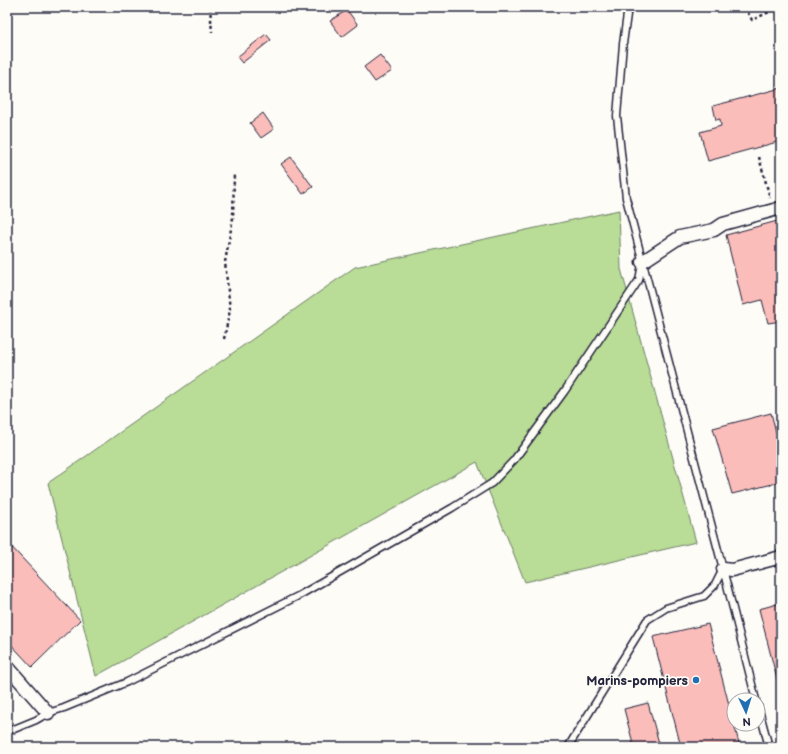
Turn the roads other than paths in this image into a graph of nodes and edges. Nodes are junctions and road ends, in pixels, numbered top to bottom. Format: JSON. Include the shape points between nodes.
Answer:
{"nodes":[{"id":1,"x":628,"y":7,"type":"edge"},
{"id":2,"x":777,"y":209,"type":"edge"},
{"id":3,"x":642,"y":262,"type":"junction"},
{"id":4,"x":781,"y":557,"type":"edge"},
{"id":5,"x":723,"y":568,"type":"junction"},
{"id":6,"x":7,"y":666,"type":"edge"},
{"id":7,"x":754,"y":692,"type":"edge"},
{"id":8,"x":48,"y":713,"type":"junction"},
{"id":9,"x":7,"y":730,"type":"edge"},
{"id":10,"x":765,"y":732,"type":"edge"},
{"id":11,"x":568,"y":747,"type":"edge"},
{"id":12,"x":769,"y":747,"type":"edge"}],
"edges":[{"from":1,"to":3,"type":"lane","via":[[617,116],[626,198]]},
{"from":2,"to":3,"type":"street","via":[[723,224],[714,230],[680,238]]},
{"from":3,"to":5,"type":"lane"},
{"from":3,"to":8,"type":"lane","via":[[639,280],[564,392],[514,460],[492,483],[298,596],[126,682]]},
{"from":4,"to":5,"type":"street","via":[[732,570]]},
{"from":5,"to":7,"type":"lane"},
{"from":5,"to":11,"type":"lane","via":[[715,585],[704,596],[666,608],[647,620]]},
{"from":6,"to":8,"type":"street"},
{"from":8,"to":9,"type":"lane"},
{"from":10,"to":12,"type":"lane"}]}
